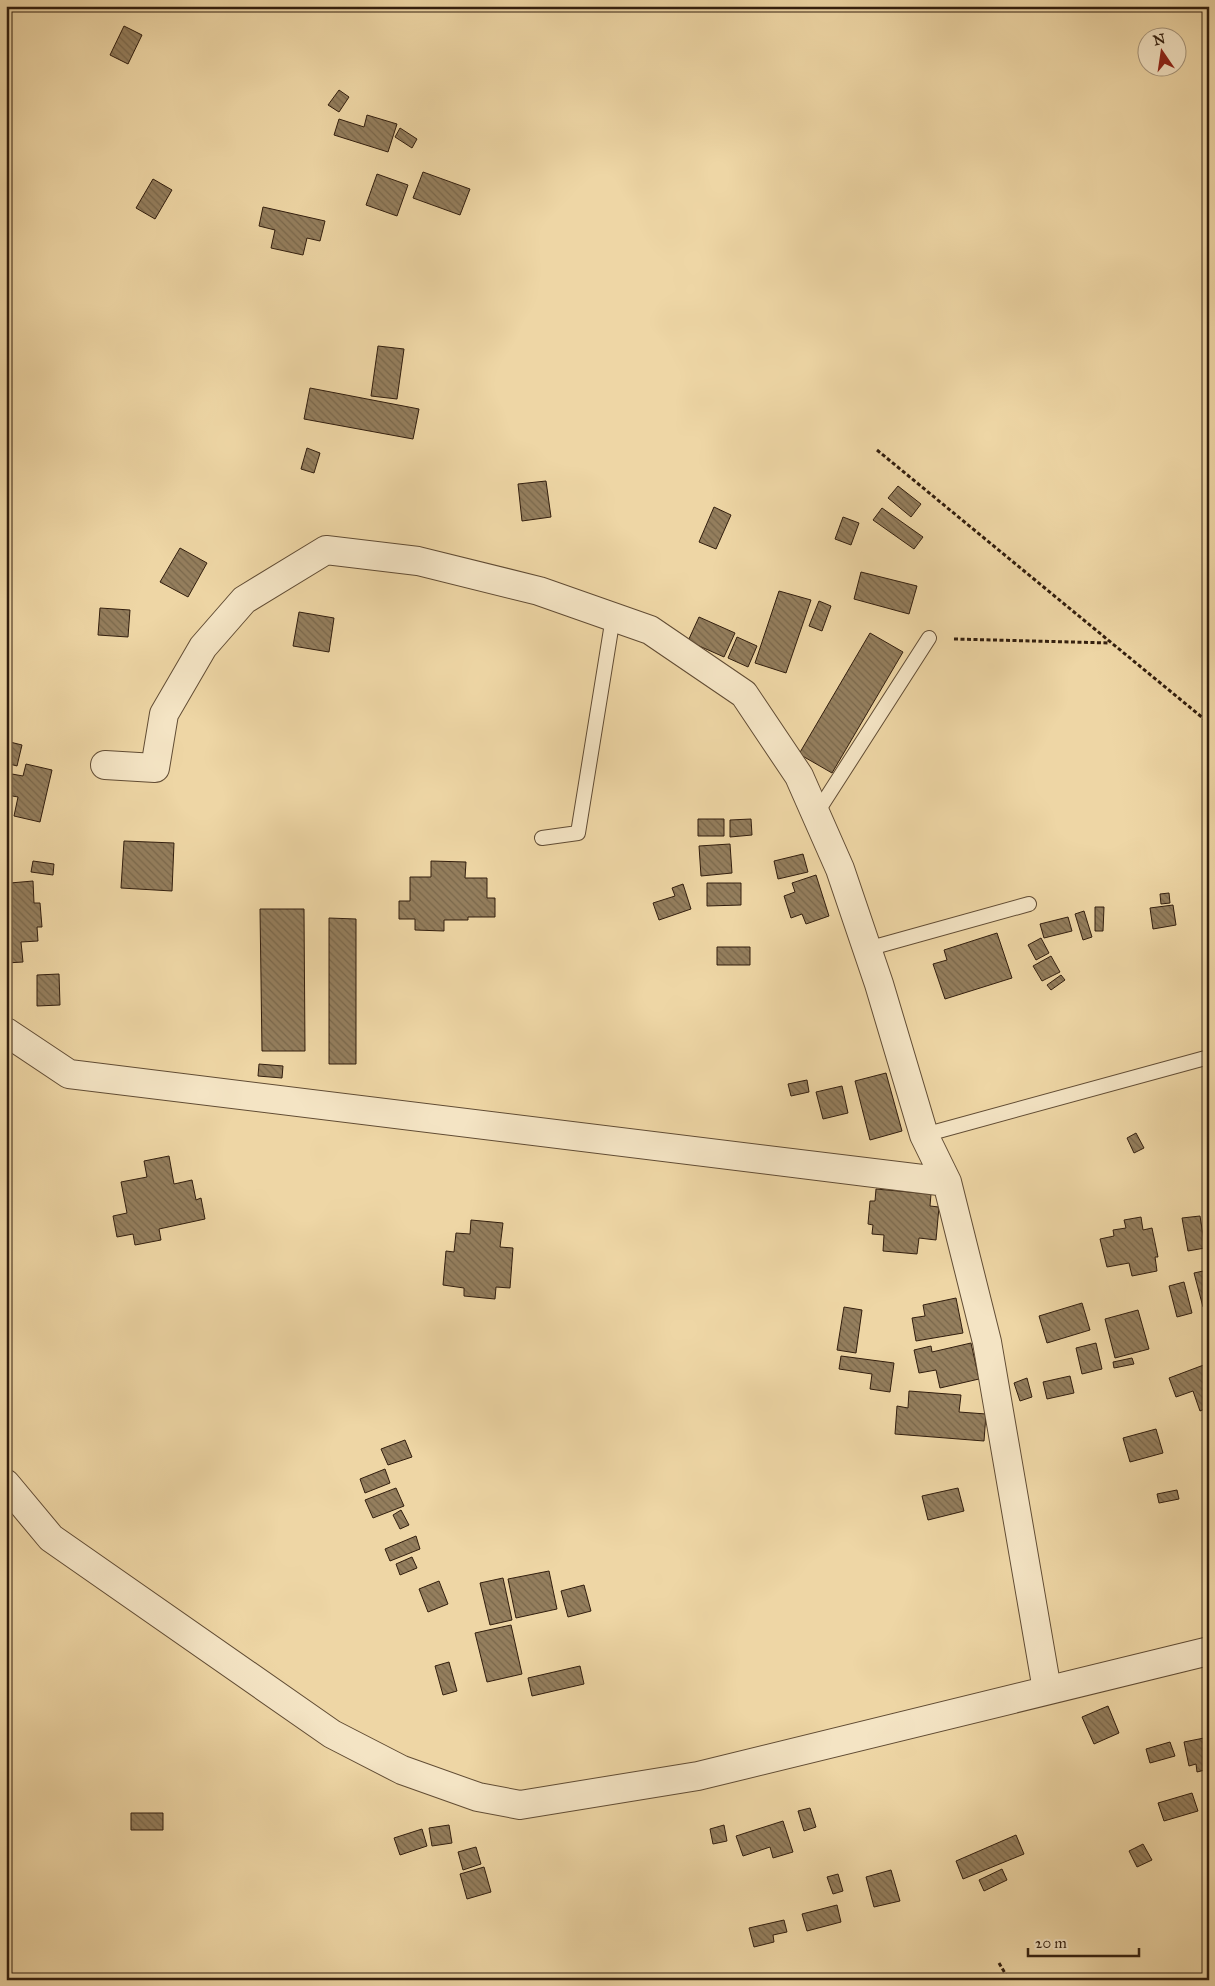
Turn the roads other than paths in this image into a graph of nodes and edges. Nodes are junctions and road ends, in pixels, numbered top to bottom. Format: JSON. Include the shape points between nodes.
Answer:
{"nodes":[{"id":1,"x":613,"y":617,"type":"junction"},
{"id":2,"x":929,"y":638,"type":"road end"},
{"id":3,"x":105,"y":765,"type":"dead end"},
{"id":4,"x":816,"y":814,"type":"junction"},
{"id":5,"x":542,"y":838,"type":"dead end"},
{"id":6,"x":1029,"y":904,"type":"dead end"},
{"id":7,"x":867,"y":949,"type":"junction"},
{"id":8,"x":6,"y":1032,"type":"edge"},
{"id":9,"x":1209,"y":1056,"type":"edge"},
{"id":10,"x":924,"y":1135,"type":"junction"},
{"id":11,"x":947,"y":1182,"type":"junction"},
{"id":12,"x":6,"y":1484,"type":"edge"},
{"id":13,"x":1209,"y":1650,"type":"edge"},
{"id":14,"x":1047,"y":1690,"type":"junction"}],
"edges":[{"from":1,"to":3,"type":"street","via":[[539,591],[418,561],[326,550],[244,600],[204,647],[164,714],[155,768]]},
{"from":1,"to":4,"type":"street","via":[[650,630],[744,694],[799,776]]},
{"from":1,"to":5,"type":"lane","via":[[578,833]]},
{"from":2,"to":4,"type":"lane"},
{"from":4,"to":7,"type":"street","via":[[840,869]]},
{"from":6,"to":7,"type":"lane"},
{"from":7,"to":10,"type":"street"},
{"from":8,"to":11,"type":"street","via":[[69,1074]]},
{"from":9,"to":10,"type":"lane"},
{"from":10,"to":11,"type":"street"},
{"from":11,"to":14,"type":"street","via":[[987,1342]]},
{"from":12,"to":14,"type":"street","via":[[50,1538],[332,1734],[402,1770],[478,1798],[520,1805],[698,1776]]},
{"from":13,"to":14,"type":"street"}]}
